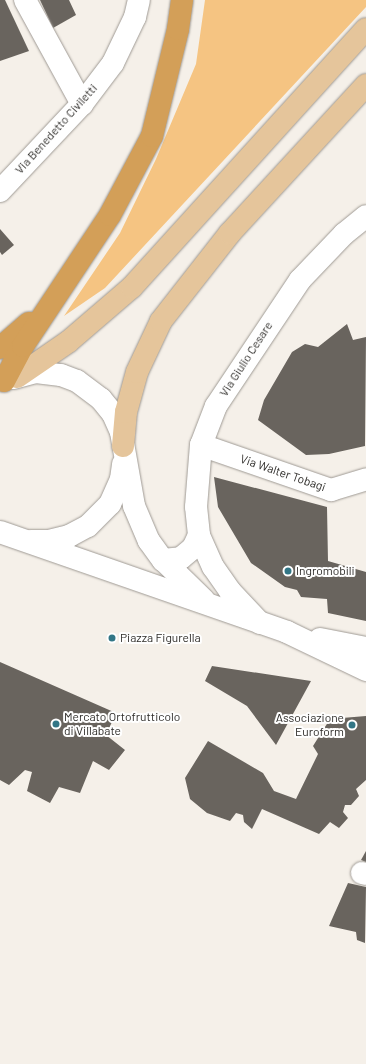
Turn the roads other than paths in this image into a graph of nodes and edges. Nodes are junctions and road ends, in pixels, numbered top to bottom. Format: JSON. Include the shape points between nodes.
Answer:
{"nodes":[{"id":1,"x":25,"y":0,"type":"edge"},
{"id":2,"x":139,"y":0,"type":"edge"},
{"id":3,"x":182,"y":0,"type":"edge"},
{"id":4,"x":366,"y":29,"type":"edge"},
{"id":5,"x":366,"y":85,"type":"edge"},
{"id":6,"x":366,"y":94,"type":"edge"},
{"id":7,"x":82,"y":104,"type":"junction"},
{"id":8,"x":316,"y":138,"type":"junction"},
{"id":9,"x":0,"y":190,"type":"edge"},
{"id":10,"x":366,"y":216,"type":"edge"},
{"id":11,"x":59,"y":294,"type":"junction"},
{"id":12,"x":0,"y":348,"type":"edge"},
{"id":13,"x":7,"y":380,"type":"edge"},
{"id":14,"x":201,"y":445,"type":"junction"},
{"id":15,"x":124,"y":451,"type":"junction"},
{"id":16,"x":366,"y":479,"type":"edge"},
{"id":17,"x":2,"y":533,"type":"edge"},
{"id":18,"x":199,"y":535,"type":"junction"},
{"id":19,"x":163,"y":560,"type":"junction"},
{"id":20,"x":210,"y":605,"type":"junction"},
{"id":21,"x":260,"y":623,"type":"junction"},
{"id":22,"x":287,"y":632,"type":"junction"},
{"id":23,"x":366,"y":648,"type":"edge"},
{"id":24,"x":366,"y":670,"type":"edge"}],
"edges":[{"from":1,"to":7,"type":"street"},
{"from":2,"to":7,"type":"street","name":"Via Benedetto Civiletti","via":[[135,17],[113,63]]},
{"from":3,"to":11,"type":"highway","via":[[178,29],[152,136],[110,215]]},
{"from":4,"to":13,"type":"main road","via":[[132,287],[68,342]]},
{"from":5,"to":8,"type":"main road"},
{"from":6,"to":8,"type":"main road"},
{"from":7,"to":9,"type":"street","name":"Via Benedetto Civiletti"},
{"from":8,"to":15,"type":"main road","via":[[230,233],[161,321],[137,372],[126,412]]},
{"from":10,"to":14,"type":"street","name":"Via Giulio Cesare","via":[[344,234],[300,280],[216,406]]},
{"from":11,"to":12,"type":"highway"},
{"from":11,"to":13,"type":"highway","via":[[23,346]]},
{"from":13,"to":15,"type":"street","via":[[36,372],[61,375],[92,390],[113,414],[121,432]]},
{"from":14,"to":16,"type":"street","name":"Via Walter Tobagi","via":[[331,490]]},
{"from":14,"to":18,"type":"street","name":"Via Giulio Cesare","via":[[196,507]]},
{"from":15,"to":17,"type":"street","via":[[121,479],[110,504],[88,526],[69,536],[49,541],[25,541]]},
{"from":15,"to":19,"type":"street","via":[[134,506],[149,541]]},
{"from":17,"to":20,"type":"street"},
{"from":18,"to":19,"type":"street","via":[[193,548],[181,558]]},
{"from":18,"to":21,"type":"street","name":"Via Giulio Cesare","via":[[217,573]]},
{"from":19,"to":20,"type":"street"},
{"from":20,"to":21,"type":"street"},
{"from":21,"to":22,"type":"street"},
{"from":22,"to":23,"type":"street"},
{"from":22,"to":24,"type":"street"}]}
